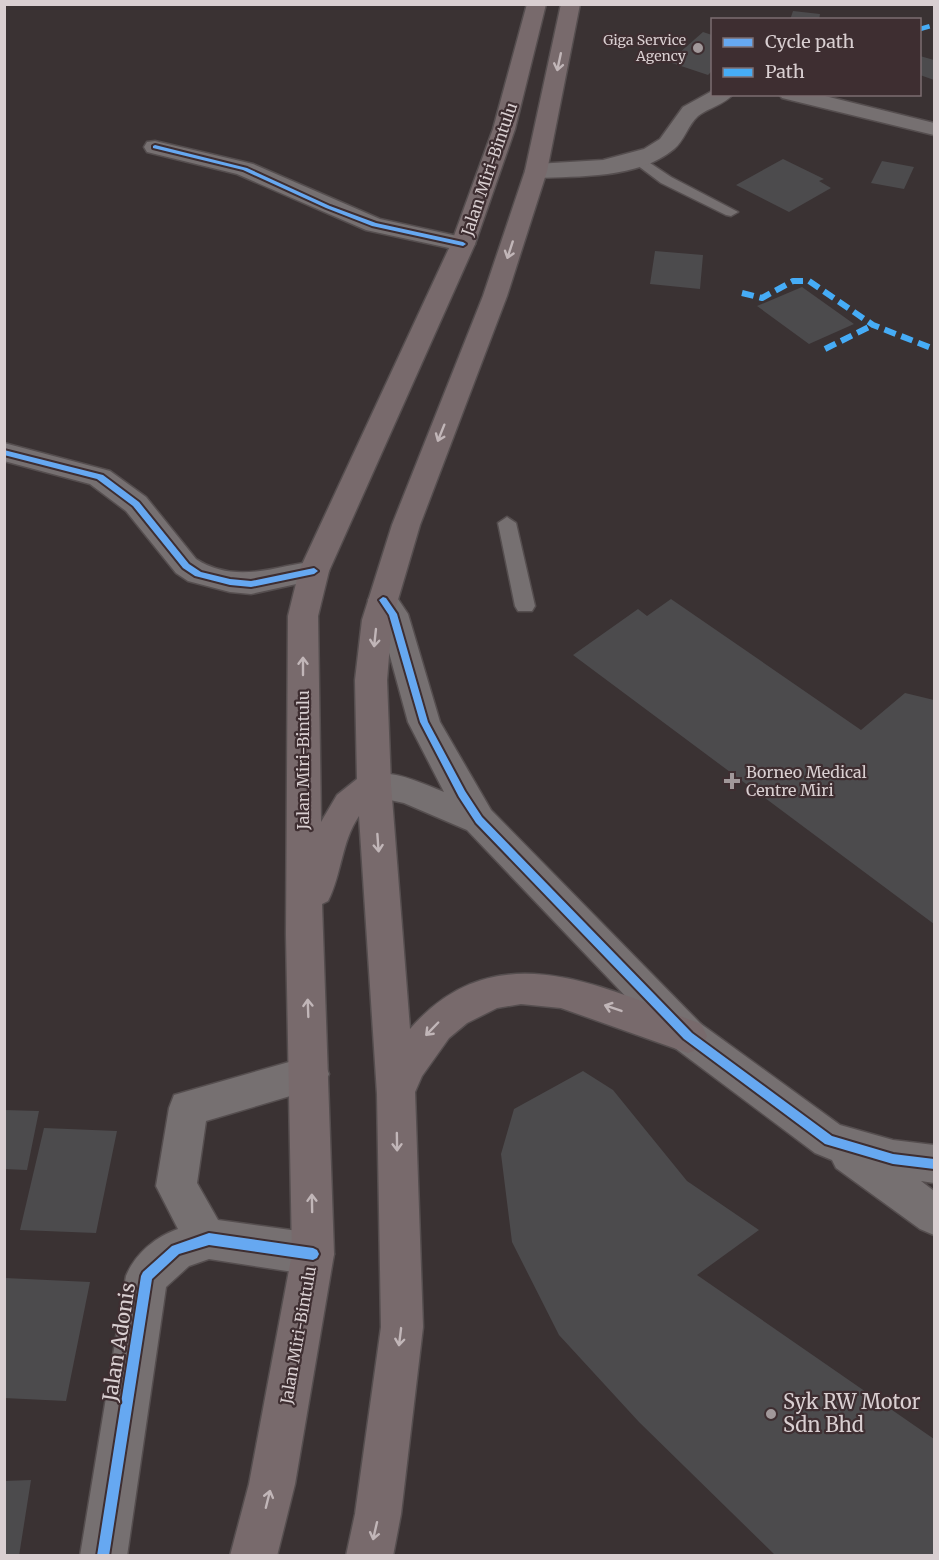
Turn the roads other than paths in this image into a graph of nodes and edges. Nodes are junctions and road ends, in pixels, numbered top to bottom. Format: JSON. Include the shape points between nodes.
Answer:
{"nodes":[{"id":1,"x":537,"y":4,"type":"edge"},
{"id":2,"x":571,"y":4,"type":"edge"},
{"id":3,"x":718,"y":96,"type":"edge"},
{"id":4,"x":801,"y":96,"type":"edge"},
{"id":5,"x":934,"y":129,"type":"edge"},
{"id":6,"x":155,"y":147,"type":"dead end"},
{"id":7,"x":638,"y":159,"type":"junction"},
{"id":8,"x":536,"y":171,"type":"junction"},
{"id":9,"x":731,"y":212,"type":"dead end"},
{"id":10,"x":463,"y":244,"type":"junction"},
{"id":11,"x":4,"y":452,"type":"edge"},
{"id":12,"x":507,"y":523,"type":"dead end"},
{"id":13,"x":314,"y":571,"type":"junction"},
{"id":14,"x":383,"y":600,"type":"junction"},
{"id":15,"x":525,"y":606,"type":"dead end"},
{"id":16,"x":374,"y":785,"type":"junction"},
{"id":17,"x":479,"y":820,"type":"junction"},
{"id":18,"x":304,"y":934,"type":"junction"},
{"id":19,"x":687,"y":1036,"type":"junction"},
{"id":20,"x":310,"y":1074,"type":"junction"},
{"id":21,"x":396,"y":1094,"type":"junction"},
{"id":22,"x":829,"y":1140,"type":"junction"},
{"id":23,"x":934,"y":1164,"type":"edge"},
{"id":24,"x":934,"y":1215,"type":"edge"},
{"id":25,"x":207,"y":1240,"type":"junction"},
{"id":26,"x":313,"y":1254,"type":"junction"},
{"id":27,"x":103,"y":1556,"type":"edge"},
{"id":28,"x":254,"y":1556,"type":"edge"},
{"id":29,"x":369,"y":1556,"type":"edge"}],
"edges":[{"from":1,"to":10,"type":"highway","name":"Jalan Miri-Bintulu","via":[[504,129]]},
{"from":2,"to":8,"type":"highway","one_way":true},
{"from":3,"to":7,"type":"street","via":[[701,102],[677,127],[668,144]]},
{"from":4,"to":5,"type":"street"},
{"from":6,"to":10,"type":"street","via":[[245,169],[374,225]]},
{"from":7,"to":8,"type":"street","via":[[601,167]]},
{"from":7,"to":9,"type":"lane","via":[[666,180]]},
{"from":8,"to":14,"type":"highway","one_way":true,"via":[[495,296],[406,525]]},
{"from":10,"to":13,"type":"highway","name":"Jalan Miri-Bintulu"},
{"from":11,"to":13,"type":"street","via":[[100,477],[136,504],[186,566],[198,574],[251,584]]},
{"from":12,"to":15,"type":"lane"},
{"from":18,"to":13,"type":"highway","name":"Jalan Miri-Bintulu","one_way":true,"via":[[303,616]]},
{"from":14,"to":16,"type":"highway","one_way":true,"via":[[371,680]]},
{"from":14,"to":17,"type":"street","via":[[396,623],[424,723]]},
{"from":16,"to":17,"type":"street","via":[[408,791]]},
{"from":16,"to":18,"type":"highway","via":[[356,794],[340,815],[329,841]]},
{"from":16,"to":21,"type":"highway","one_way":true},
{"from":17,"to":19,"type":"street"},
{"from":20,"to":18,"type":"highway","name":"Jalan Miri-Bintulu","one_way":true},
{"from":19,"to":21,"type":"highway","one_way":true,"via":[[550,989],[504,990],[462,1006],[435,1025],[414,1051]]},
{"from":19,"to":22,"type":"street"},
{"from":20,"to":25,"type":"street","via":[[188,1108],[176,1186]]},
{"from":26,"to":20,"type":"highway","name":"Jalan Miri-Bintulu","one_way":true},
{"from":21,"to":29,"type":"highway","one_way":true,"via":[[402,1327]]},
{"from":22,"to":23,"type":"street","via":[[893,1159]]},
{"from":22,"to":24,"type":"street"},
{"from":25,"to":26,"type":"street","name":"Jalan Adonis"},
{"from":25,"to":27,"type":"street","name":"Jalan Adonis","via":[[176,1250],[147,1276]]},
{"from":28,"to":26,"type":"highway","name":"Jalan Miri-Bintulu","one_way":true,"via":[[272,1484]]}]}
